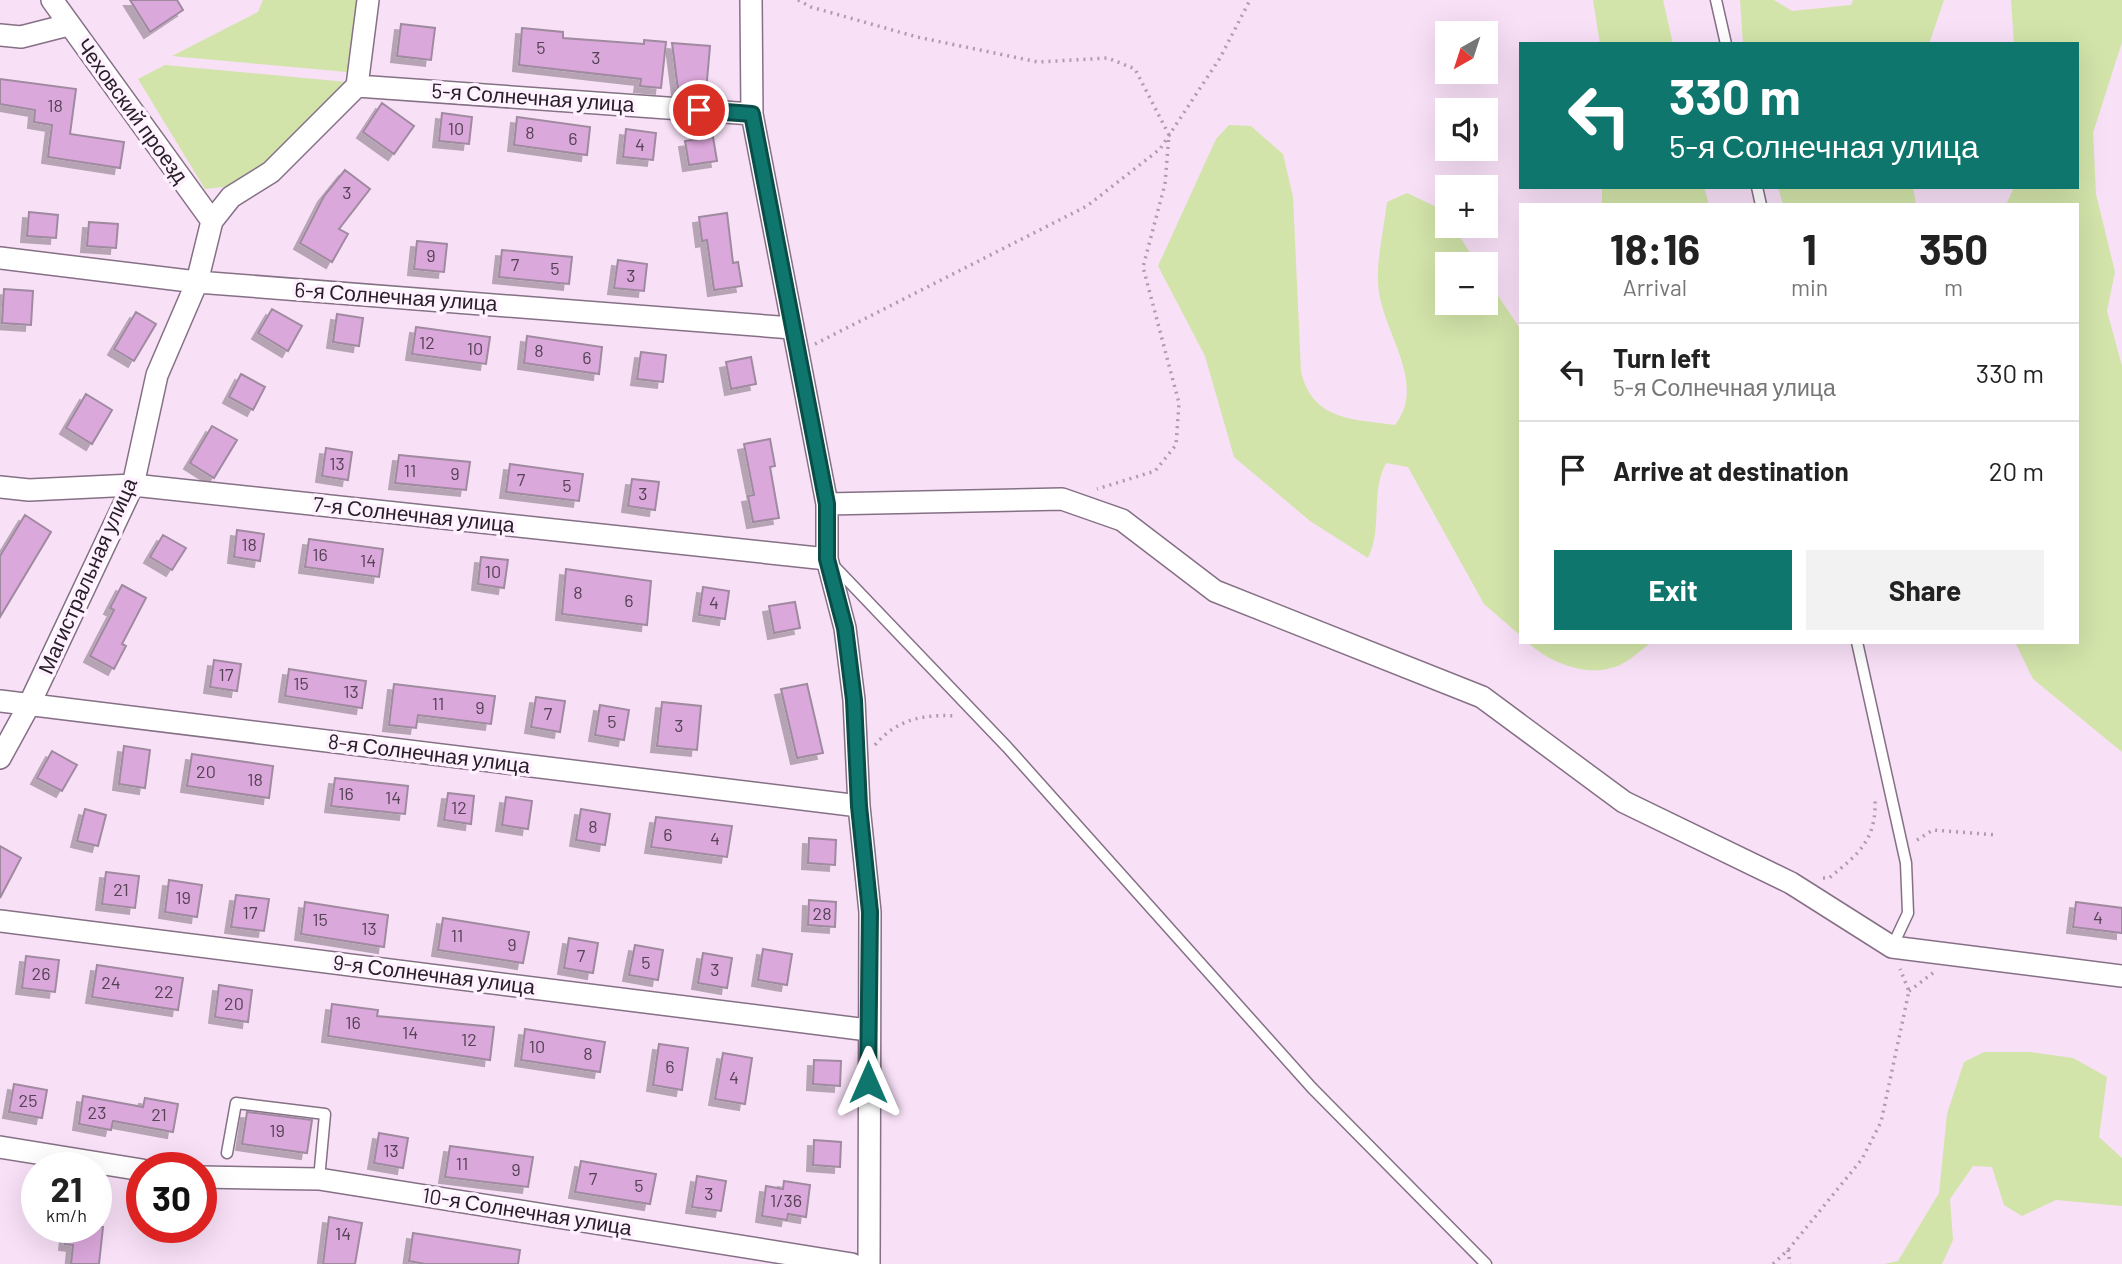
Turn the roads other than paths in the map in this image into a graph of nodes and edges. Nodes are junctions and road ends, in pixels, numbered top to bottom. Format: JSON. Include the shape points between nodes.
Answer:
{"nodes":[{"id":1,"x":52,"y":0,"type":"edge"},
{"id":2,"x":368,"y":0,"type":"edge"},
{"id":3,"x":751,"y":0,"type":"edge"},
{"id":4,"x":1716,"y":0,"type":"edge"},
{"id":5,"x":68,"y":25,"type":"junction"},
{"id":6,"x":0,"y":35,"type":"edge"},
{"id":7,"x":1726,"y":42,"type":"edge"},
{"id":8,"x":357,"y":86,"type":"junction"},
{"id":9,"x":752,"y":114,"type":"junction"},
{"id":10,"x":212,"y":221,"type":"junction"},
{"id":11,"x":0,"y":258,"type":"edge"},
{"id":12,"x":197,"y":282,"type":"junction"},
{"id":13,"x":792,"y":328,"type":"junction"},
{"id":14,"x":133,"y":485,"type":"junction"},
{"id":15,"x":0,"y":487,"type":"edge"},
{"id":16,"x":827,"y":504,"type":"junction"},
{"id":17,"x":827,"y":559,"type":"junction"},
{"id":18,"x":1857,"y":644,"type":"edge"},
{"id":19,"x":0,"y":701,"type":"edge"},
{"id":20,"x":29,"y":705,"type":"junction"},
{"id":21,"x":0,"y":758,"type":"edge"},
{"id":22,"x":859,"y":806,"type":"junction"},
{"id":23,"x":0,"y":921,"type":"edge"},
{"id":24,"x":1892,"y":947,"type":"junction"},
{"id":25,"x":2122,"y":976,"type":"edge"},
{"id":26,"x":868,"y":1030,"type":"junction"},
{"id":27,"x":0,"y":1147,"type":"edge"},
{"id":28,"x":227,"y":1153,"type":"dead end"},
{"id":29,"x":126,"y":1167,"type":"edge"},
{"id":30,"x":217,"y":1177,"type":"edge"},
{"id":31,"x":319,"y":1179,"type":"junction"},
{"id":32,"x":852,"y":1264,"type":"edge"},
{"id":33,"x":869,"y":1264,"type":"edge"},
{"id":34,"x":1486,"y":1264,"type":"edge"}],
"edges":[{"from":1,"to":5,"type":"street","name":"Чеховский проезд"},
{"from":2,"to":8,"type":"street"},
{"from":3,"to":9,"type":"street"},
{"from":4,"to":7,"type":"lane"},
{"from":5,"to":6,"type":"street","via":[[21,37]]},
{"from":5,"to":10,"type":"street","name":"Чеховский проезд"},
{"from":8,"to":9,"type":"street","name":"5-я Солнечная улица"},
{"from":8,"to":10,"type":"street","name":"Магистральная улица","via":[[271,172],[231,197]]},
{"from":9,"to":13,"type":"street"},
{"from":10,"to":12,"type":"street","name":"Магистральная улица"},
{"from":11,"to":12,"type":"street","name":"6-я Солнечная улица"},
{"from":12,"to":13,"type":"street","name":"6-я Солнечная улица"},
{"from":12,"to":14,"type":"street","name":"Магистральная улица","via":[[157,375]]},
{"from":13,"to":16,"type":"street"},
{"from":14,"to":15,"type":"street","name":"7-я Солнечная улица"},
{"from":14,"to":17,"type":"street","name":"7-я Солнечная улица"},
{"from":14,"to":20,"type":"street","name":"Магистральная улица"},
{"from":16,"to":17,"type":"street"},
{"from":16,"to":24,"type":"street","via":[[1062,499],[1122,520],[1215,591],[1482,697],[1624,802],[1791,883]]},
{"from":17,"to":22,"type":"street","via":[[845,628]]},
{"from":17,"to":34,"type":"lane","via":[[1007,747],[1311,1088]]},
{"from":18,"to":24,"type":"lane","via":[[1906,863],[1908,913]]},
{"from":19,"to":20,"type":"street","name":"8-я Солнечная улица"},
{"from":20,"to":21,"type":"street","name":"Магистральная улица"},
{"from":20,"to":22,"type":"street","name":"8-я Солнечная улица"},
{"from":22,"to":26,"type":"street","via":[[870,912]]},
{"from":23,"to":26,"type":"street","name":"9-я Солнечная улица"},
{"from":24,"to":25,"type":"street"},
{"from":26,"to":33,"type":"street"},
{"from":27,"to":29,"type":"street"},
{"from":28,"to":31,"type":"lane","via":[[236,1103],[326,1114]]},
{"from":30,"to":31,"type":"street","name":"10-я Солнечная улица"},
{"from":31,"to":32,"type":"street","name":"10-я Солнечная улица"}]}
